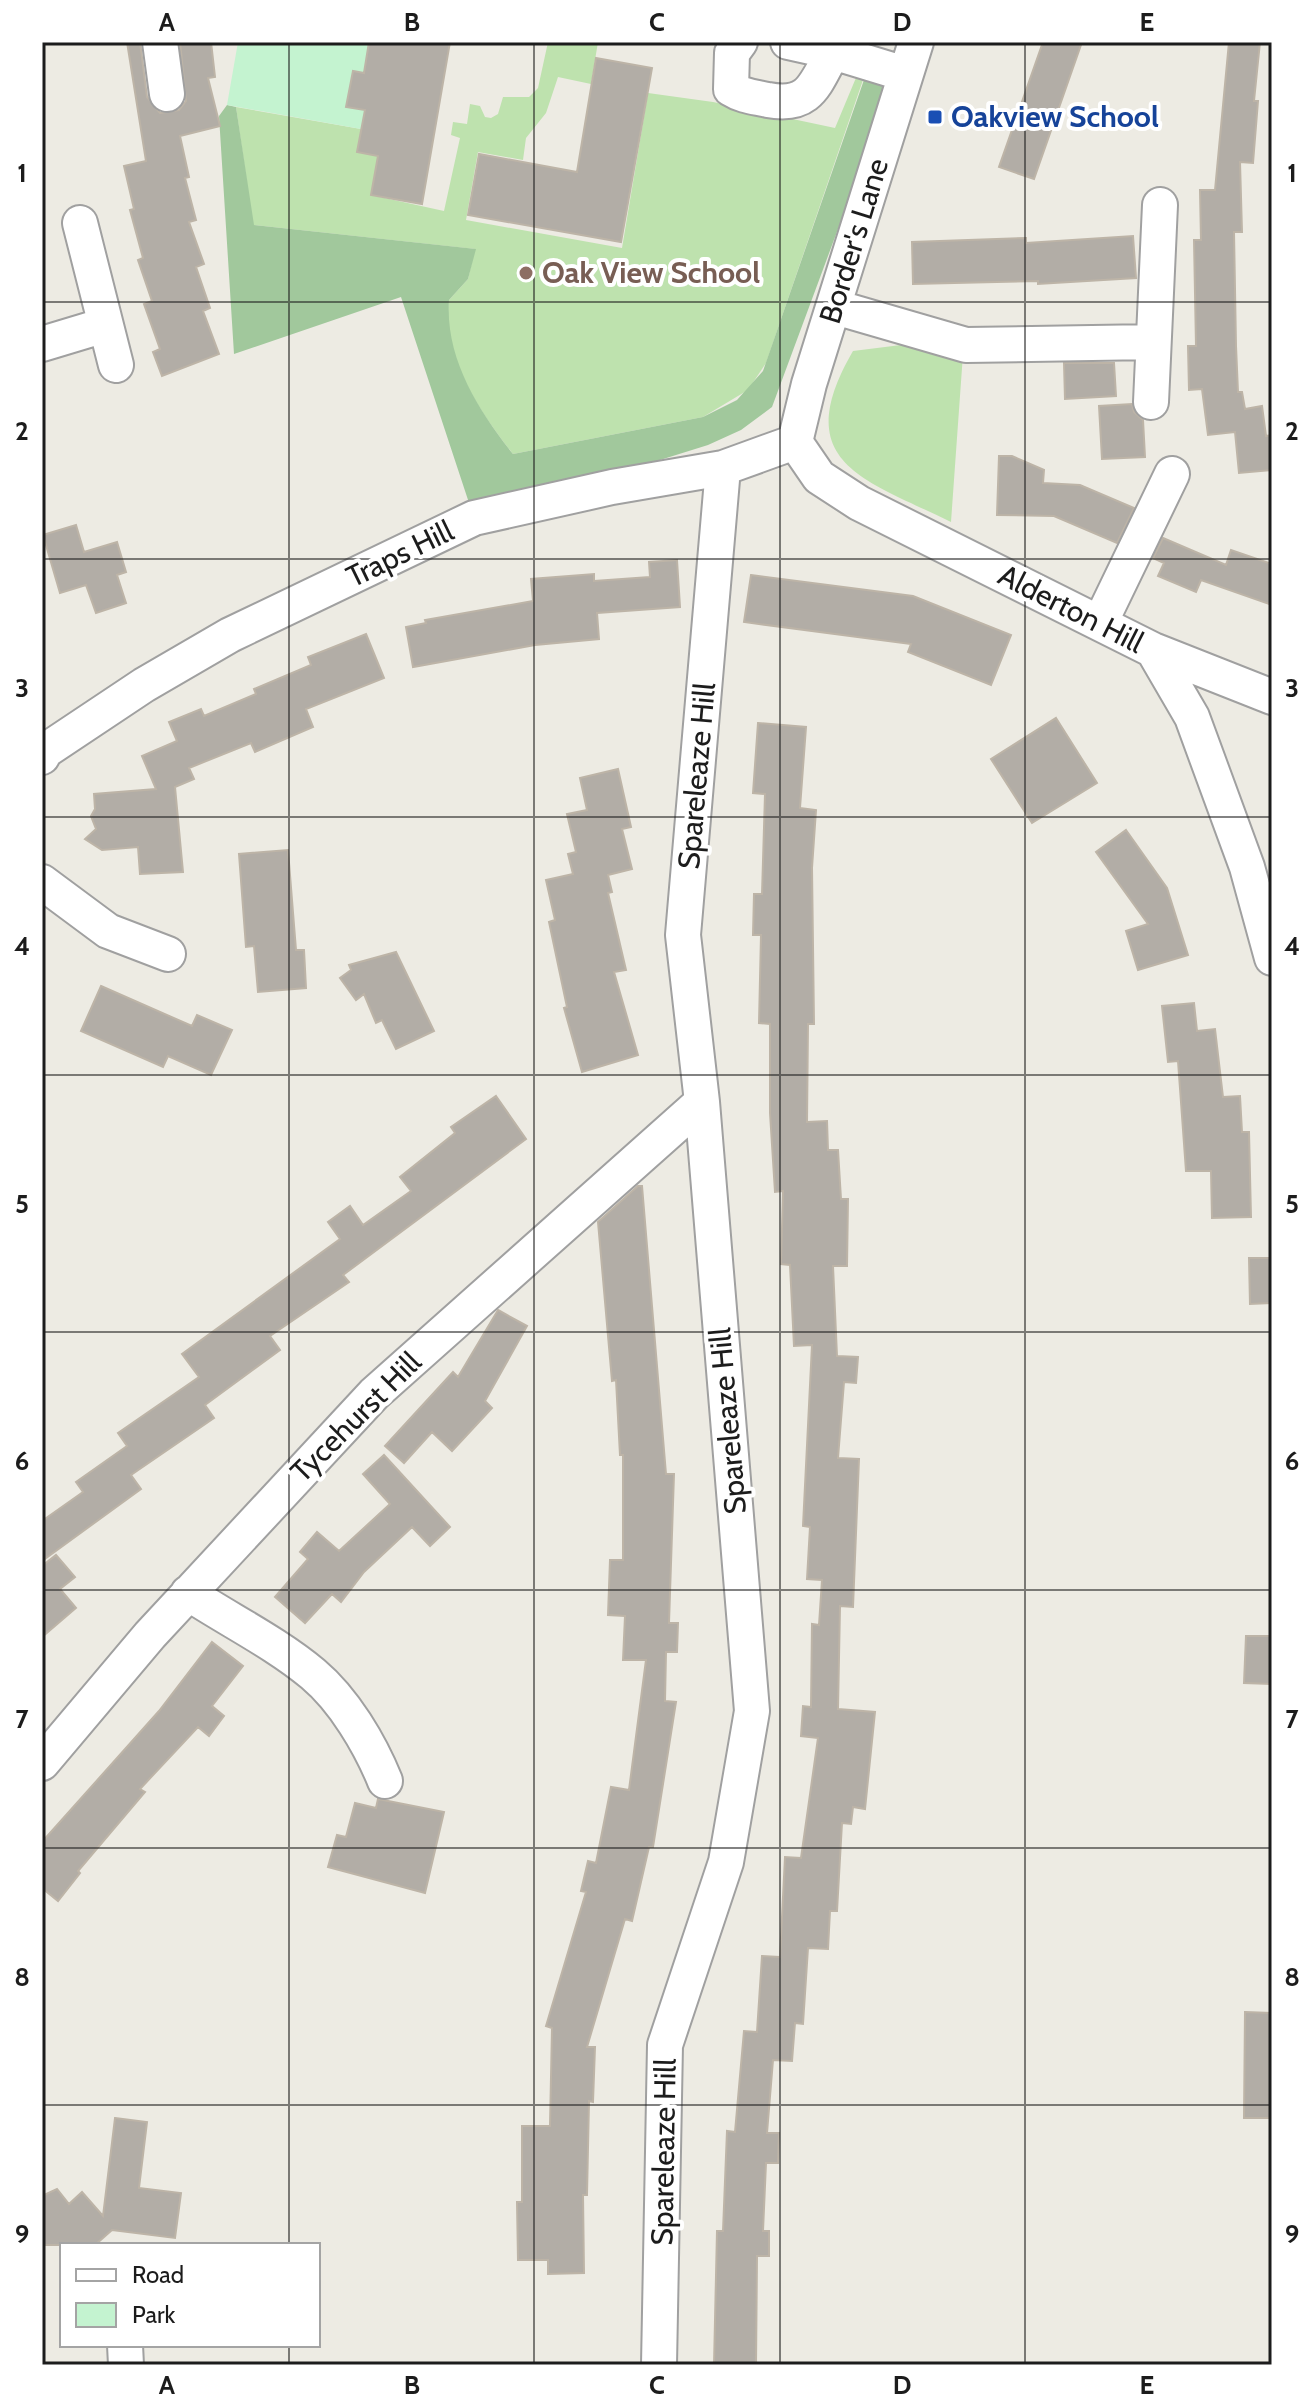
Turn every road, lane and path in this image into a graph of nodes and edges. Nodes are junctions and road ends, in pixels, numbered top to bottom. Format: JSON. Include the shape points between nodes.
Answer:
{"nodes":[{"id":1,"x":160,"y":42,"type":"edge"},
{"id":2,"x":740,"y":42,"type":"edge"},
{"id":3,"x":788,"y":42,"type":"edge"},
{"id":4,"x":916,"y":42,"type":"edge"},
{"id":5,"x":833,"y":52,"type":"junction"},
{"id":6,"x":905,"y":74,"type":"junction"},
{"id":7,"x":167,"y":94,"type":"dead end"},
{"id":8,"x":1160,"y":205,"type":"dead end"},
{"id":9,"x":80,"y":223,"type":"dead end"},
{"id":10,"x":835,"y":307,"type":"junction"},
{"id":11,"x":105,"y":325,"type":"junction"},
{"id":12,"x":1153,"y":342,"type":"junction"},
{"id":13,"x":42,"y":344,"type":"edge"},
{"id":14,"x":116,"y":365,"type":"dead end"},
{"id":15,"x":1151,"y":402,"type":"dead end"},
{"id":16,"x":795,"y":442,"type":"junction"},
{"id":17,"x":723,"y":468,"type":"junction"},
{"id":18,"x":1172,"y":474,"type":"dead end"},
{"id":19,"x":1100,"y":623,"type":"junction"},
{"id":20,"x":1153,"y":650,"type":"junction"},
{"id":21,"x":1272,"y":697,"type":"edge"},
{"id":22,"x":43,"y":751,"type":"edge"},
{"id":23,"x":42,"y":882,"type":"edge"},
{"id":24,"x":168,"y":954,"type":"dead end"},
{"id":25,"x":1272,"y":958,"type":"edge"},
{"id":26,"x":702,"y":1102,"type":"junction"},
{"id":27,"x":188,"y":1593,"type":"junction"},
{"id":28,"x":42,"y":1763,"type":"edge"},
{"id":29,"x":385,"y":1781,"type":"dead end"},
{"id":30,"x":659,"y":2365,"type":"edge"}],
"edges":[{"from":1,"to":7,"type":"street"},
{"from":2,"to":5,"type":"street","via":[[732,53],[731,89],[783,102],[809,94]]},
{"from":3,"to":5,"type":"street"},
{"from":4,"to":6,"type":"street","name":"Border's Lane"},
{"from":5,"to":6,"type":"street"},
{"from":6,"to":10,"type":"street","name":"Border's Lane"},
{"from":8,"to":12,"type":"street"},
{"from":9,"to":11,"type":"street"},
{"from":10,"to":12,"type":"street","via":[[966,345]]},
{"from":10,"to":16,"type":"street","name":"Border's Lane"},
{"from":11,"to":13,"type":"street"},
{"from":11,"to":14,"type":"street"},
{"from":12,"to":15,"type":"street"},
{"from":16,"to":17,"type":"street","name":"Traps Hill"},
{"from":16,"to":19,"type":"street","name":"Alderton Hill","via":[[819,477],[859,503]]},
{"from":17,"to":22,"type":"street","name":"Traps Hill","via":[[474,518],[230,635]]},
{"from":17,"to":26,"type":"street","name":"Spareleaze Hill","via":[[683,935]]},
{"from":18,"to":19,"type":"street"},
{"from":19,"to":20,"type":"street","name":"Alderton Hill"},
{"from":20,"to":21,"type":"street"},
{"from":20,"to":25,"type":"street","name":"Alderton Hill","via":[[1192,717],[1247,867]]},
{"from":23,"to":24,"type":"street","via":[[108,931]]},
{"from":26,"to":27,"type":"street","name":"Tycehurst Hill","via":[[374,1394]]},
{"from":26,"to":30,"type":"street","name":"Spareleaze Hill","via":[[752,1711],[726,1862],[665,2045]]},
{"from":27,"to":28,"type":"street","name":"Tycehurst Hill"},
{"from":27,"to":29,"type":"street","via":[[314,1675],[346,1712]]}]}
